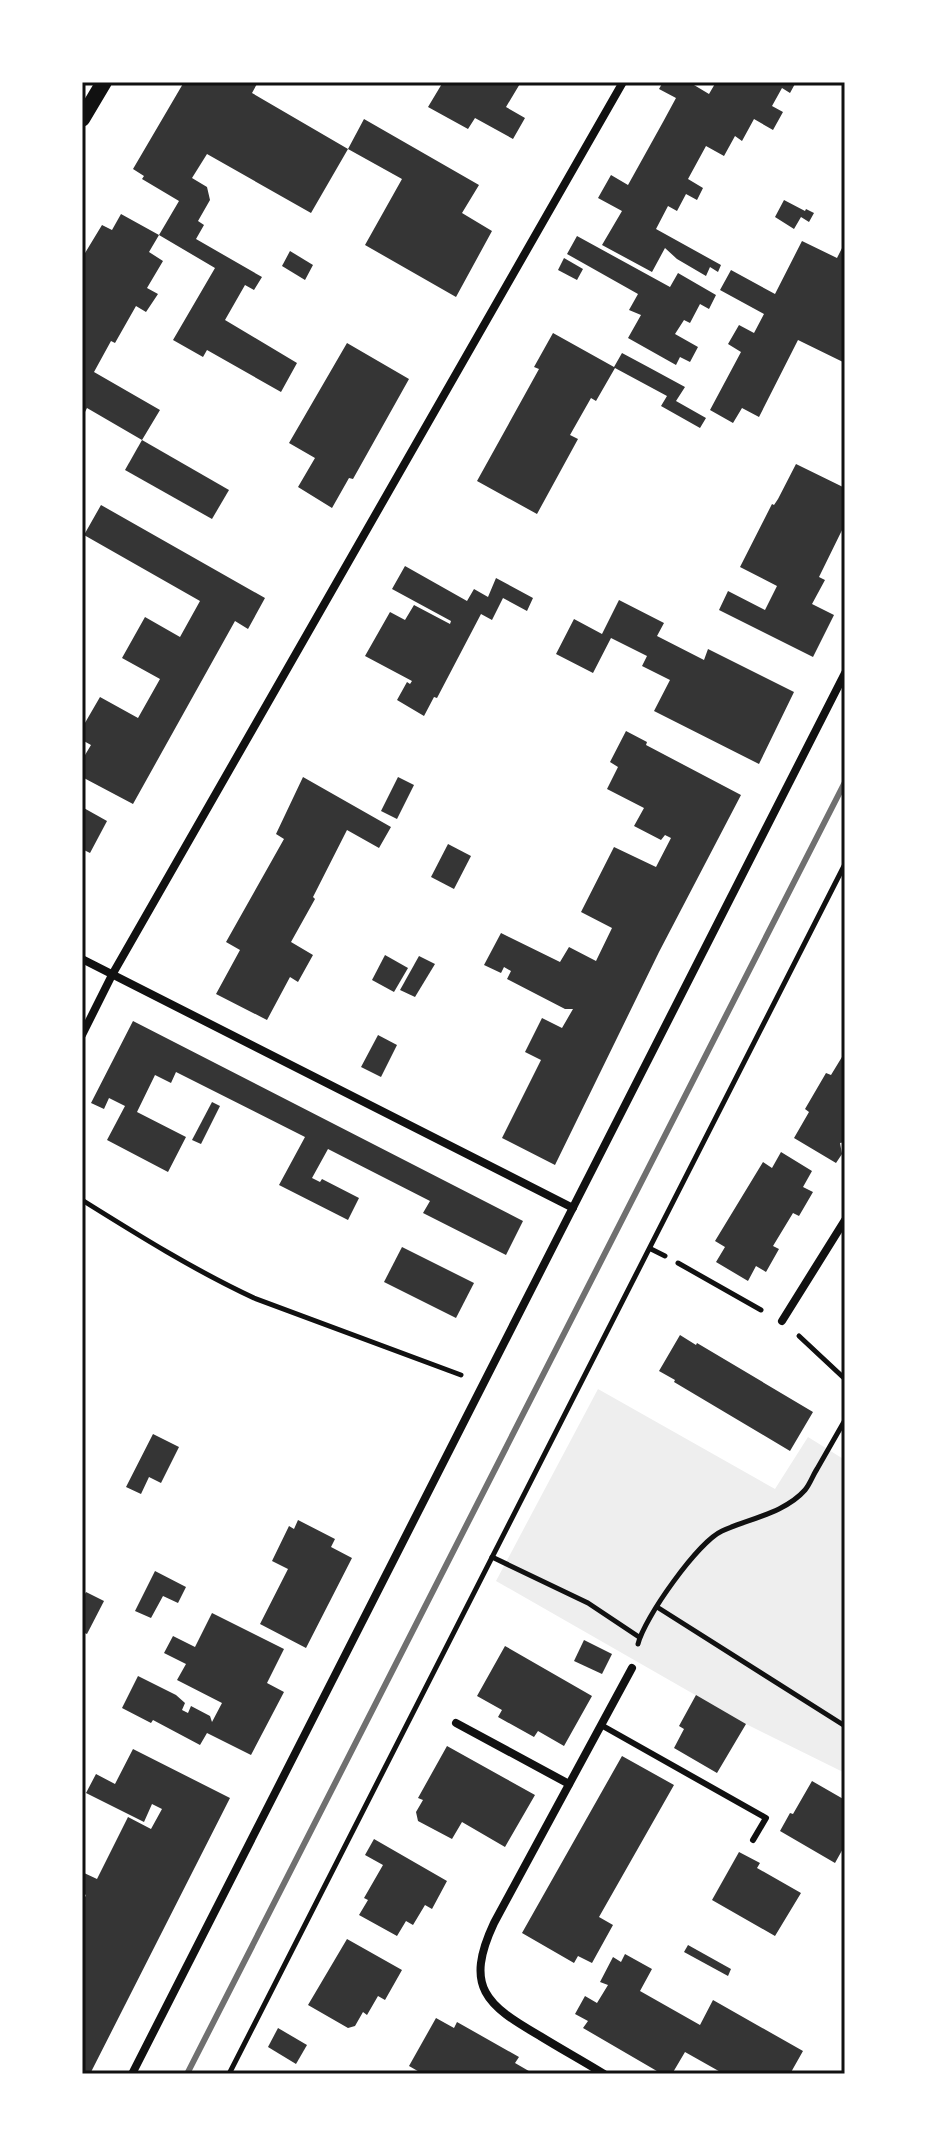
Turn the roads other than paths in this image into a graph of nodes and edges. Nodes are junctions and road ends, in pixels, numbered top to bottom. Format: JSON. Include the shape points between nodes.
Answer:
{"nodes":[{"id":1,"x":104,"y":82,"type":"edge"},
{"id":2,"x":623,"y":82,"type":"edge"},
{"id":3,"x":82,"y":119,"type":"edge"},
{"id":4,"x":845,"y":673,"type":"edge"},
{"id":5,"x":82,"y":959,"type":"edge"},
{"id":6,"x":112,"y":975,"type":"junction"},
{"id":7,"x":82,"y":1035,"type":"edge"},
{"id":8,"x":573,"y":1208,"type":"junction"},
{"id":9,"x":845,"y":1220,"type":"edge"},
{"id":10,"x":782,"y":1321,"type":"road end"},
{"id":11,"x":632,"y":1668,"type":"road end"},
{"id":12,"x":456,"y":1723,"type":"dead end"},
{"id":13,"x":601,"y":1725,"type":"junction"},
{"id":14,"x":569,"y":1784,"type":"junction"},
{"id":15,"x":753,"y":1840,"type":"dead end"},
{"id":16,"x":132,"y":2074,"type":"edge"},
{"id":17,"x":604,"y":2074,"type":"edge"}],
"edges":[{"from":1,"to":3,"type":"main road"},
{"from":2,"to":6,"type":"street"},
{"from":4,"to":8,"type":"street"},
{"from":5,"to":6,"type":"street"},
{"from":6,"to":7,"type":"street"},
{"from":6,"to":8,"type":"street"},
{"from":8,"to":16,"type":"street"},
{"from":9,"to":10,"type":"street"},
{"from":11,"to":13,"type":"street"},
{"from":12,"to":14,"type":"street"},
{"from":13,"to":14,"type":"street"},
{"from":13,"to":15,"type":"lane","via":[[766,1818]]},
{"from":14,"to":17,"type":"street","via":[[494,1923],[482,1952],[480,1975],[486,1994],[506,2016]]}]}
